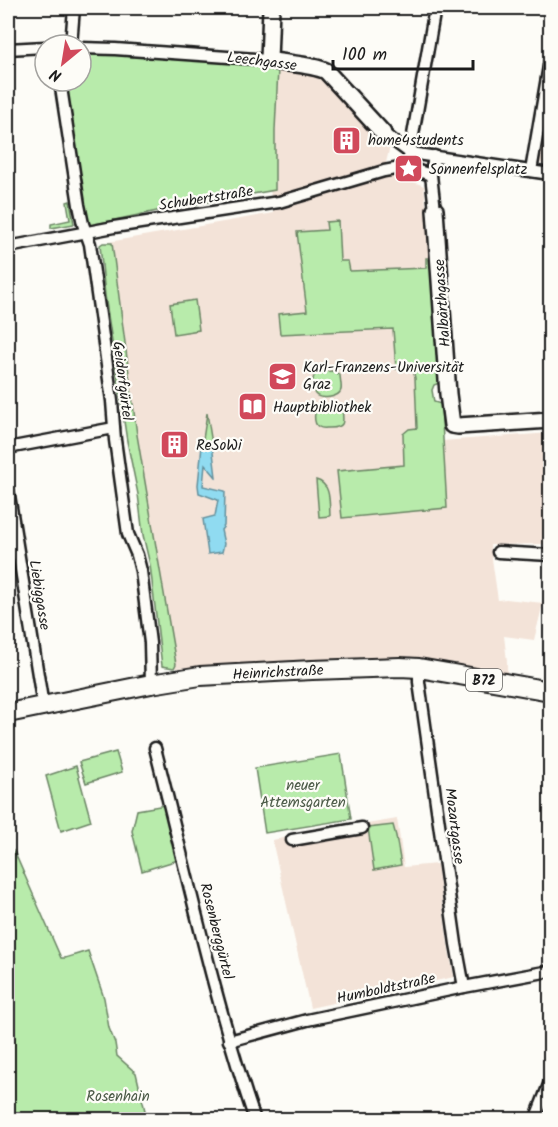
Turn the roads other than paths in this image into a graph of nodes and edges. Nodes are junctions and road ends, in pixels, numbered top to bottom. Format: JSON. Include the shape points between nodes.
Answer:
{"nodes":[{"id":1,"x":74,"y":8,"type":"edge"},
{"id":2,"x":271,"y":8,"type":"edge"},
{"id":3,"x":435,"y":8,"type":"edge"},
{"id":4,"x":72,"y":33,"type":"edge"},
{"id":5,"x":33,"y":48,"type":"edge"},
{"id":6,"x":93,"y":48,"type":"edge"},
{"id":7,"x":8,"y":49,"type":"edge"},
{"id":8,"x":269,"y":60,"type":"junction"},
{"id":9,"x":550,"y":60,"type":"edge"},
{"id":10,"x":62,"y":93,"type":"edge"},
{"id":11,"x":383,"y":133,"type":"joint"},
{"id":12,"x":410,"y":153,"type":"junction"},
{"id":13,"x":434,"y":156,"type":"junction"},
{"id":14,"x":406,"y":167,"type":"junction"},
{"id":15,"x":531,"y":171,"type":"junction"},
{"id":16,"x":550,"y":174,"type":"edge"},
{"id":17,"x":431,"y":175,"type":"junction"},
{"id":18,"x":435,"y":210,"type":"joint"},
{"id":19,"x":87,"y":233,"type":"junction"},
{"id":20,"x":8,"y":247,"type":"edge"},
{"id":21,"x":550,"y":420,"type":"edge"},
{"id":22,"x":114,"y":428,"type":"junction"},
{"id":23,"x":8,"y":448,"type":"edge"},
{"id":24,"x":8,"y":489,"type":"edge"},
{"id":25,"x":498,"y":552,"type":"dead end"},
{"id":26,"x":550,"y":555,"type":"edge"},
{"id":27,"x":419,"y":668,"type":"junction"},
{"id":28,"x":151,"y":684,"type":"junction"},
{"id":29,"x":550,"y":691,"type":"edge"},
{"id":30,"x":44,"y":706,"type":"junction"},
{"id":31,"x":8,"y":713,"type":"edge"},
{"id":32,"x":155,"y":748,"type":"dead end"},
{"id":33,"x":362,"y":828,"type":"dead end"},
{"id":34,"x":292,"y":840,"type":"dead end"},
{"id":35,"x":550,"y":971,"type":"edge"},
{"id":36,"x":464,"y":987,"type":"junction"},
{"id":37,"x":229,"y":1041,"type":"junction"},
{"id":38,"x":550,"y":1082,"type":"edge"},
{"id":39,"x":255,"y":1119,"type":"edge"},
{"id":40,"x":536,"y":1119,"type":"edge"}],
"edges":[{"from":1,"to":4,"type":"street"},
{"from":2,"to":8,"type":"street"},
{"from":3,"to":12,"type":"street"},
{"from":5,"to":7,"type":"street"},
{"from":6,"to":8,"type":"street","name":"Leechgasse"},
{"from":8,"to":11,"type":"street","name":"Leechgasse","via":[[326,71]]},
{"from":9,"to":15,"type":"street"},
{"from":10,"to":19,"type":"street","name":"Geidorfgürtel"},
{"from":11,"to":12,"type":"street","name":"Leechgasse"},
{"from":12,"to":13,"type":"street"},
{"from":12,"to":14,"type":"street"},
{"from":13,"to":15,"type":"street"},
{"from":13,"to":17,"type":"street"},
{"from":14,"to":17,"type":"street"},
{"from":14,"to":19,"type":"street","name":"Schubertstraße","via":[[279,202]]},
{"from":15,"to":16,"type":"street"},
{"from":17,"to":18,"type":"street","name":"Halbärthgasse"},
{"from":18,"to":21,"type":"street","name":"Halbärthgasse","via":[[452,425]]},
{"from":19,"to":20,"type":"street","name":"Schubertstraße"},
{"from":19,"to":22,"type":"street","name":"Geidorfgürtel"},
{"from":22,"to":23,"type":"street"},
{"from":22,"to":28,"type":"street","name":"Geidorfgürtel","via":[[128,534],[141,571]]},
{"from":24,"to":30,"type":"street","name":"Liebiggasse"},
{"from":25,"to":26,"type":"street"},
{"from":27,"to":28,"type":"main road","name":"Heinrichstraße","number":"B72","via":[[200,676]]},
{"from":27,"to":29,"type":"main road","name":"Heinrichstraße","number":"B72"},
{"from":27,"to":36,"type":"street","name":"Mozartgasse"},
{"from":28,"to":30,"type":"main road","name":"Heinrichstraße","number":"B72"},
{"from":30,"to":31,"type":"main road","name":"Heinrichstraße","number":"B72"},
{"from":32,"to":37,"type":"street","name":"Rosenberggürtel"},
{"from":33,"to":34,"type":"street"},
{"from":35,"to":36,"type":"street","name":"Humboldtstraße"},
{"from":36,"to":37,"type":"street","name":"Humboldtstraße"},
{"from":37,"to":39,"type":"street","name":"Rosenberggürtel"},
{"from":38,"to":40,"type":"street"}]}
